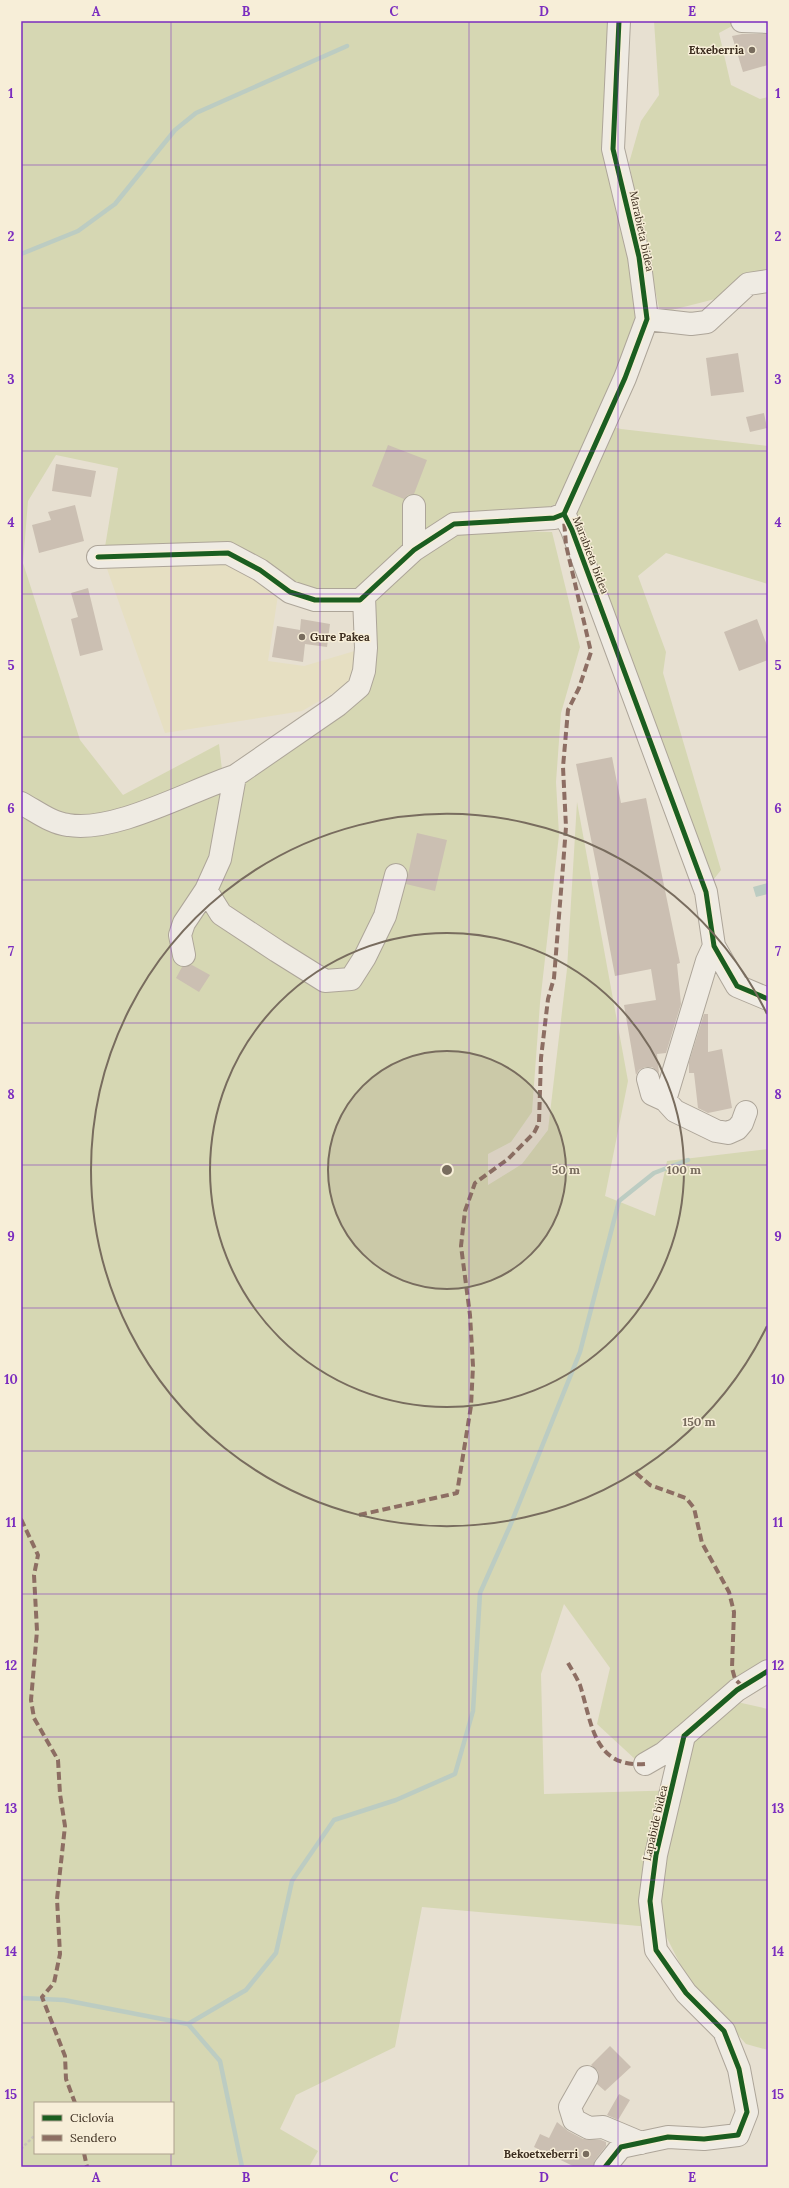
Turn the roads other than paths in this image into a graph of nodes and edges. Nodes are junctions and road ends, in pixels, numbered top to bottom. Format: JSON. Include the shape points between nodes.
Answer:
{"nodes":[{"id":1,"x":619,"y":21,"type":"edge"},
{"id":2,"x":742,"y":21,"type":"edge"},
{"id":3,"x":768,"y":22,"type":"edge"},
{"id":4,"x":768,"y":281,"type":"edge"},
{"id":5,"x":647,"y":319,"type":"junction"},
{"id":6,"x":414,"y":506,"type":"dead end"},
{"id":7,"x":564,"y":514,"type":"junction"},
{"id":8,"x":414,"y":550,"type":"junction"},
{"id":9,"x":98,"y":557,"type":"dead end"},
{"id":10,"x":364,"y":597,"type":"junction"},
{"id":11,"x":235,"y":776,"type":"junction"},
{"id":12,"x":21,"y":803,"type":"edge"},
{"id":13,"x":396,"y":875,"type":"dead end"},
{"id":14,"x":206,"y":890,"type":"junction"},
{"id":15,"x":714,"y":946,"type":"junction"},
{"id":16,"x":184,"y":955,"type":"dead end"},
{"id":17,"x":768,"y":999,"type":"edge"},
{"id":18,"x":648,"y":1079,"type":"dead end"},
{"id":19,"x":665,"y":1100,"type":"junction"},
{"id":20,"x":746,"y":1112,"type":"dead end"},
{"id":21,"x":768,"y":1671,"type":"edge"},
{"id":22,"x":684,"y":1736,"type":"junction"},
{"id":23,"x":645,"y":1764,"type":"dead end"},
{"id":24,"x":586,"y":2077,"type":"dead end"},
{"id":25,"x":641,"y":2143,"type":"junction"},
{"id":26,"x":605,"y":2167,"type":"edge"}],
"edges":[{"from":1,"to":5,"type":"street","name":"Marabieta bidea","via":[[613,149],[639,257]]},
{"from":2,"to":3,"type":"street"},
{"from":4,"to":5,"type":"street","via":[[748,284],[707,322],[691,324]]},
{"from":5,"to":7,"type":"street","name":"Marabieta bidea","via":[[625,378]]},
{"from":6,"to":8,"type":"street"},
{"from":7,"to":8,"type":"street","via":[[554,518],[454,524]]},
{"from":7,"to":15,"type":"street","name":"Marabieta bidea","via":[[706,892]]},
{"from":8,"to":10,"type":"street"},
{"from":9,"to":10,"type":"street","via":[[228,553],[260,570],[290,592],[315,600],[360,600]]},
{"from":10,"to":11,"type":"street","via":[[366,648],[364,671],[359,687]]},
{"from":11,"to":12,"type":"street","via":[[135,814],[88,827],[67,825],[52,820]]},
{"from":11,"to":14,"type":"street","via":[[220,859]]},
{"from":13,"to":14,"type":"street","via":[[385,916],[351,979],[325,980],[277,951],[221,914]]},
{"from":14,"to":16,"type":"street","via":[[184,923],[180,935]]},
{"from":15,"to":17,"type":"street","name":"Marabieta bidea","via":[[737,986]]},
{"from":15,"to":19,"type":"street","via":[[707,961]]},
{"from":18,"to":19,"type":"street","via":[[652,1094]]},
{"from":19,"to":20,"type":"street","via":[[675,1111],[716,1131],[728,1133],[737,1129]]},
{"from":21,"to":22,"type":"street","via":[[737,1690]]},
{"from":22,"to":23,"type":"street","via":[[664,1753]]},
{"from":22,"to":25,"type":"street","name":"Lapabide bidea","via":[[656,1855],[650,1901],[656,1950],[686,1993],[724,2031],[739,2069],[747,2112],[738,2135],[704,2140],[668,2137]]},
{"from":24,"to":25,"type":"street","via":[[570,2107],[574,2120],[589,2128],[603,2127]]},
{"from":25,"to":26,"type":"street","name":"Lapabide bidea","via":[[621,2147]]}]}
